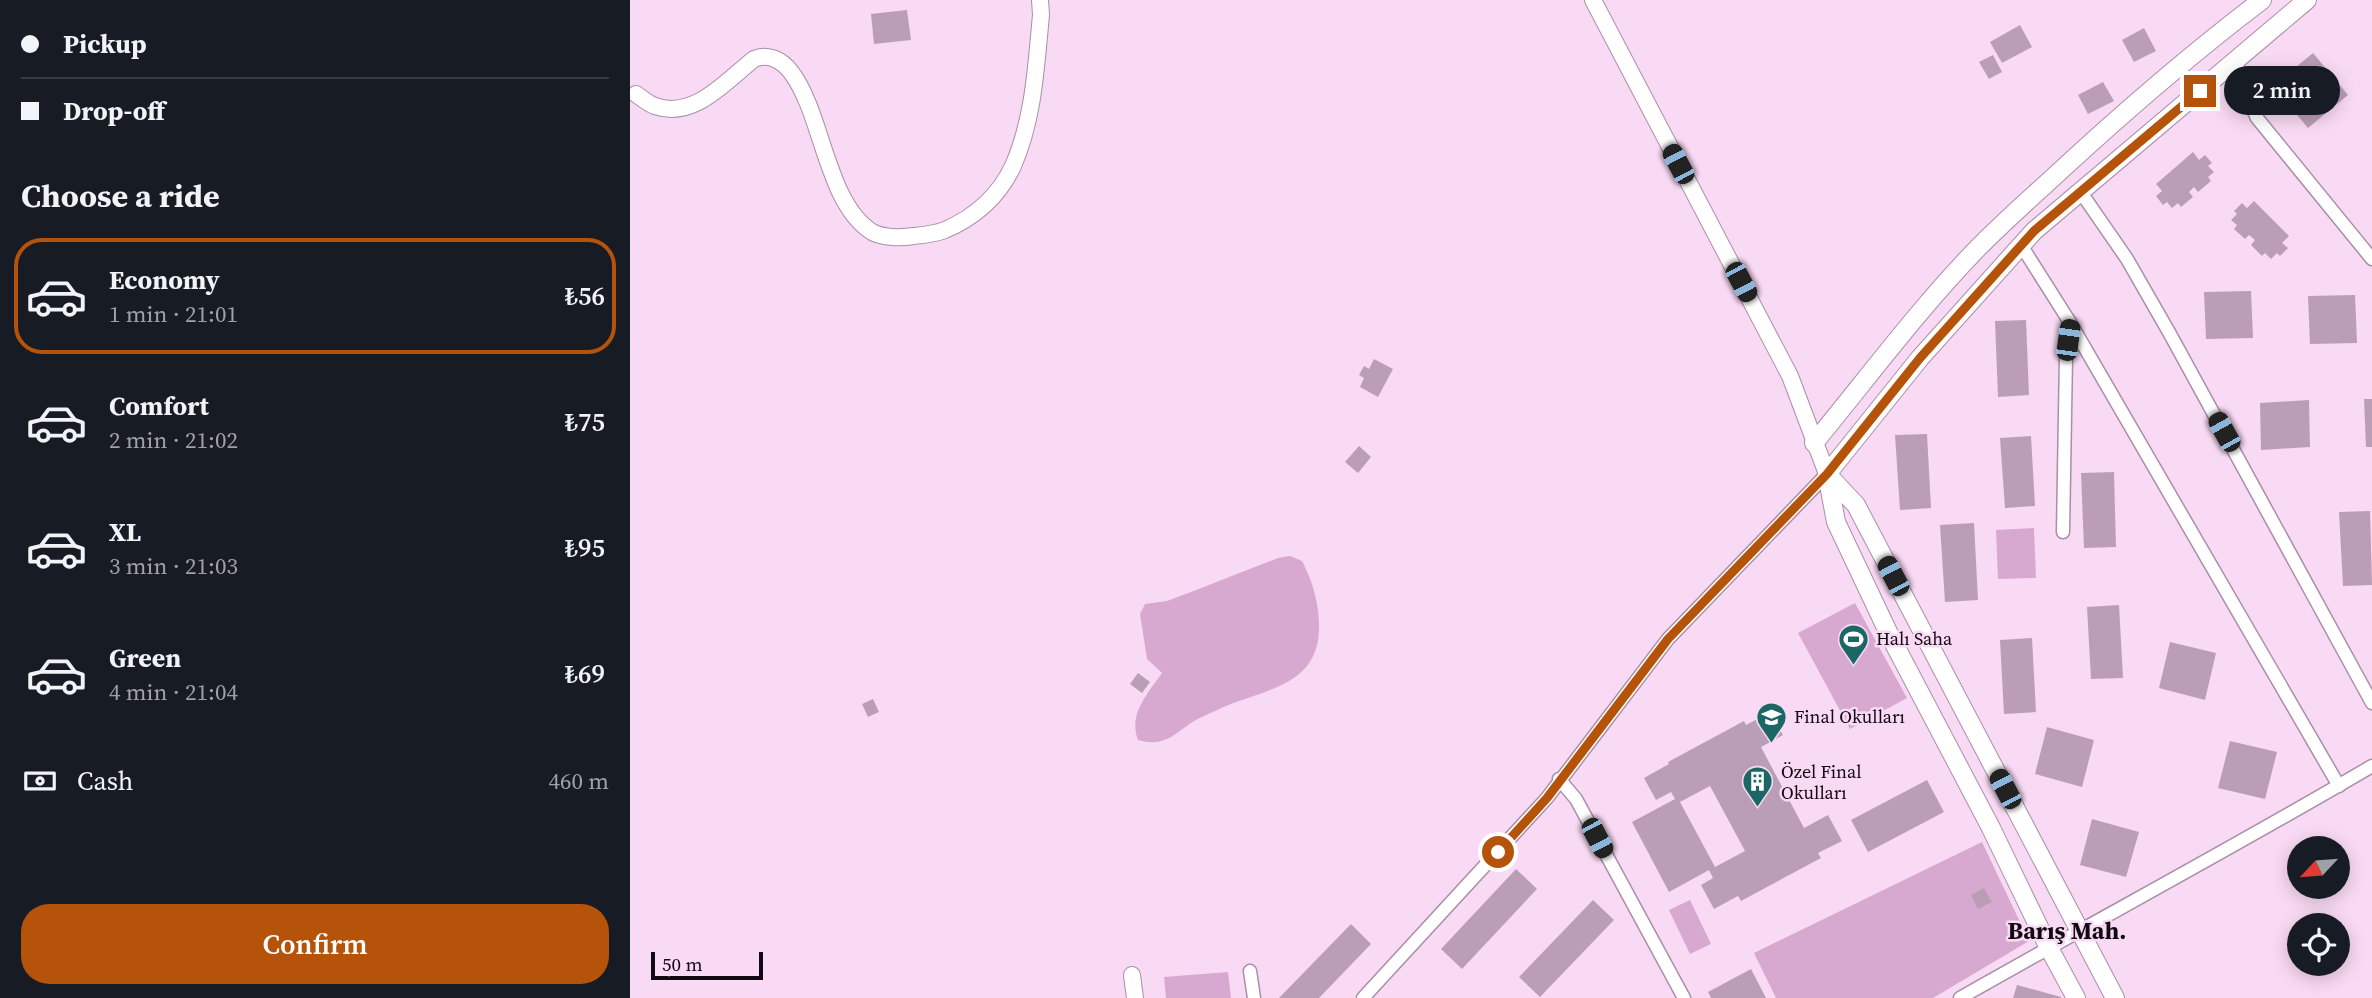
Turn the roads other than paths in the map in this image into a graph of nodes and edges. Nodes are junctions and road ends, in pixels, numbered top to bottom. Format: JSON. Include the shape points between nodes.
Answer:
{"nodes":[{"id":1,"x":1040,"y":0,"type":"edge"},
{"id":2,"x":1593,"y":0,"type":"edge"},
{"id":3,"x":2262,"y":0,"type":"edge"},
{"id":4,"x":2307,"y":0,"type":"edge"},
{"id":5,"x":2236,"y":61,"type":"junction"},
{"id":6,"x":636,"y":94,"type":"dead end"},
{"id":7,"x":2080,"y":191,"type":"junction"},
{"id":8,"x":2021,"y":245,"type":"junction"},
{"id":9,"x":2372,"y":259,"type":"edge"},
{"id":10,"x":2071,"y":324,"type":"junction"},
{"id":11,"x":1815,"y":443,"type":"junction"},
{"id":12,"x":1827,"y":474,"type":"junction"},
{"id":13,"x":2063,"y":532,"type":"dead end"},
{"id":14,"x":2372,"y":703,"type":"edge"},
{"id":15,"x":2372,"y":766,"type":"edge"},
{"id":16,"x":1559,"y":779,"type":"junction"},
{"id":17,"x":2339,"y":786,"type":"junction"},
{"id":18,"x":2079,"y":930,"type":"junction"},
{"id":19,"x":2049,"y":948,"type":"junction"},
{"id":20,"x":1250,"y":971,"type":"dead end"},
{"id":21,"x":1132,"y":975,"type":"dead end"},
{"id":22,"x":1135,"y":998,"type":"edge"},
{"id":23,"x":1254,"y":998,"type":"edge"},
{"id":24,"x":1363,"y":998,"type":"edge"},
{"id":25,"x":1684,"y":998,"type":"edge"},
{"id":26,"x":1960,"y":998,"type":"edge"},
{"id":27,"x":2076,"y":998,"type":"edge"},
{"id":28,"x":2115,"y":998,"type":"edge"}],
"edges":[{"from":1,"to":6,"type":"street","via":[[1031,112],[1012,167],[1001,188],[981,208],[940,232],[887,236],[873,233],[863,223],[836,181],[792,72],[775,58],[761,56],[688,107],[654,106]]},
{"from":2,"to":11,"type":"street","via":[[1790,376]]},
{"from":3,"to":11,"type":"main road","via":[[2128,108],[2002,223]]},
{"from":4,"to":5,"type":"main road"},
{"from":5,"to":7,"type":"main road"},
{"from":5,"to":9,"type":"street","via":[[2257,118]]},
{"from":7,"to":8,"type":"main road"},
{"from":7,"to":14,"type":"street","via":[[2158,313]]},
{"from":8,"to":10,"type":"street"},
{"from":8,"to":12,"type":"main road","via":[[1920,358]]},
{"from":10,"to":13,"type":"street","via":[[2066,356]]},
{"from":10,"to":17,"type":"street"},
{"from":11,"to":12,"type":"street"},
{"from":12,"to":16,"type":"street","via":[[1668,639]]},
{"from":12,"to":18,"type":"main road","via":[[1856,505]]},
{"from":12,"to":19,"type":"main road","via":[[1836,522]]},
{"from":15,"to":17,"type":"street"},
{"from":16,"to":24,"type":"street","via":[[1538,808]]},
{"from":16,"to":25,"type":"street","via":[[1576,799]]},
{"from":17,"to":18,"type":"street"},
{"from":18,"to":19,"type":"street"},
{"from":18,"to":28,"type":"main road"},
{"from":19,"to":26,"type":"street"},
{"from":19,"to":27,"type":"main road"},
{"from":20,"to":23,"type":"street"},
{"from":21,"to":22,"type":"street"}]}
